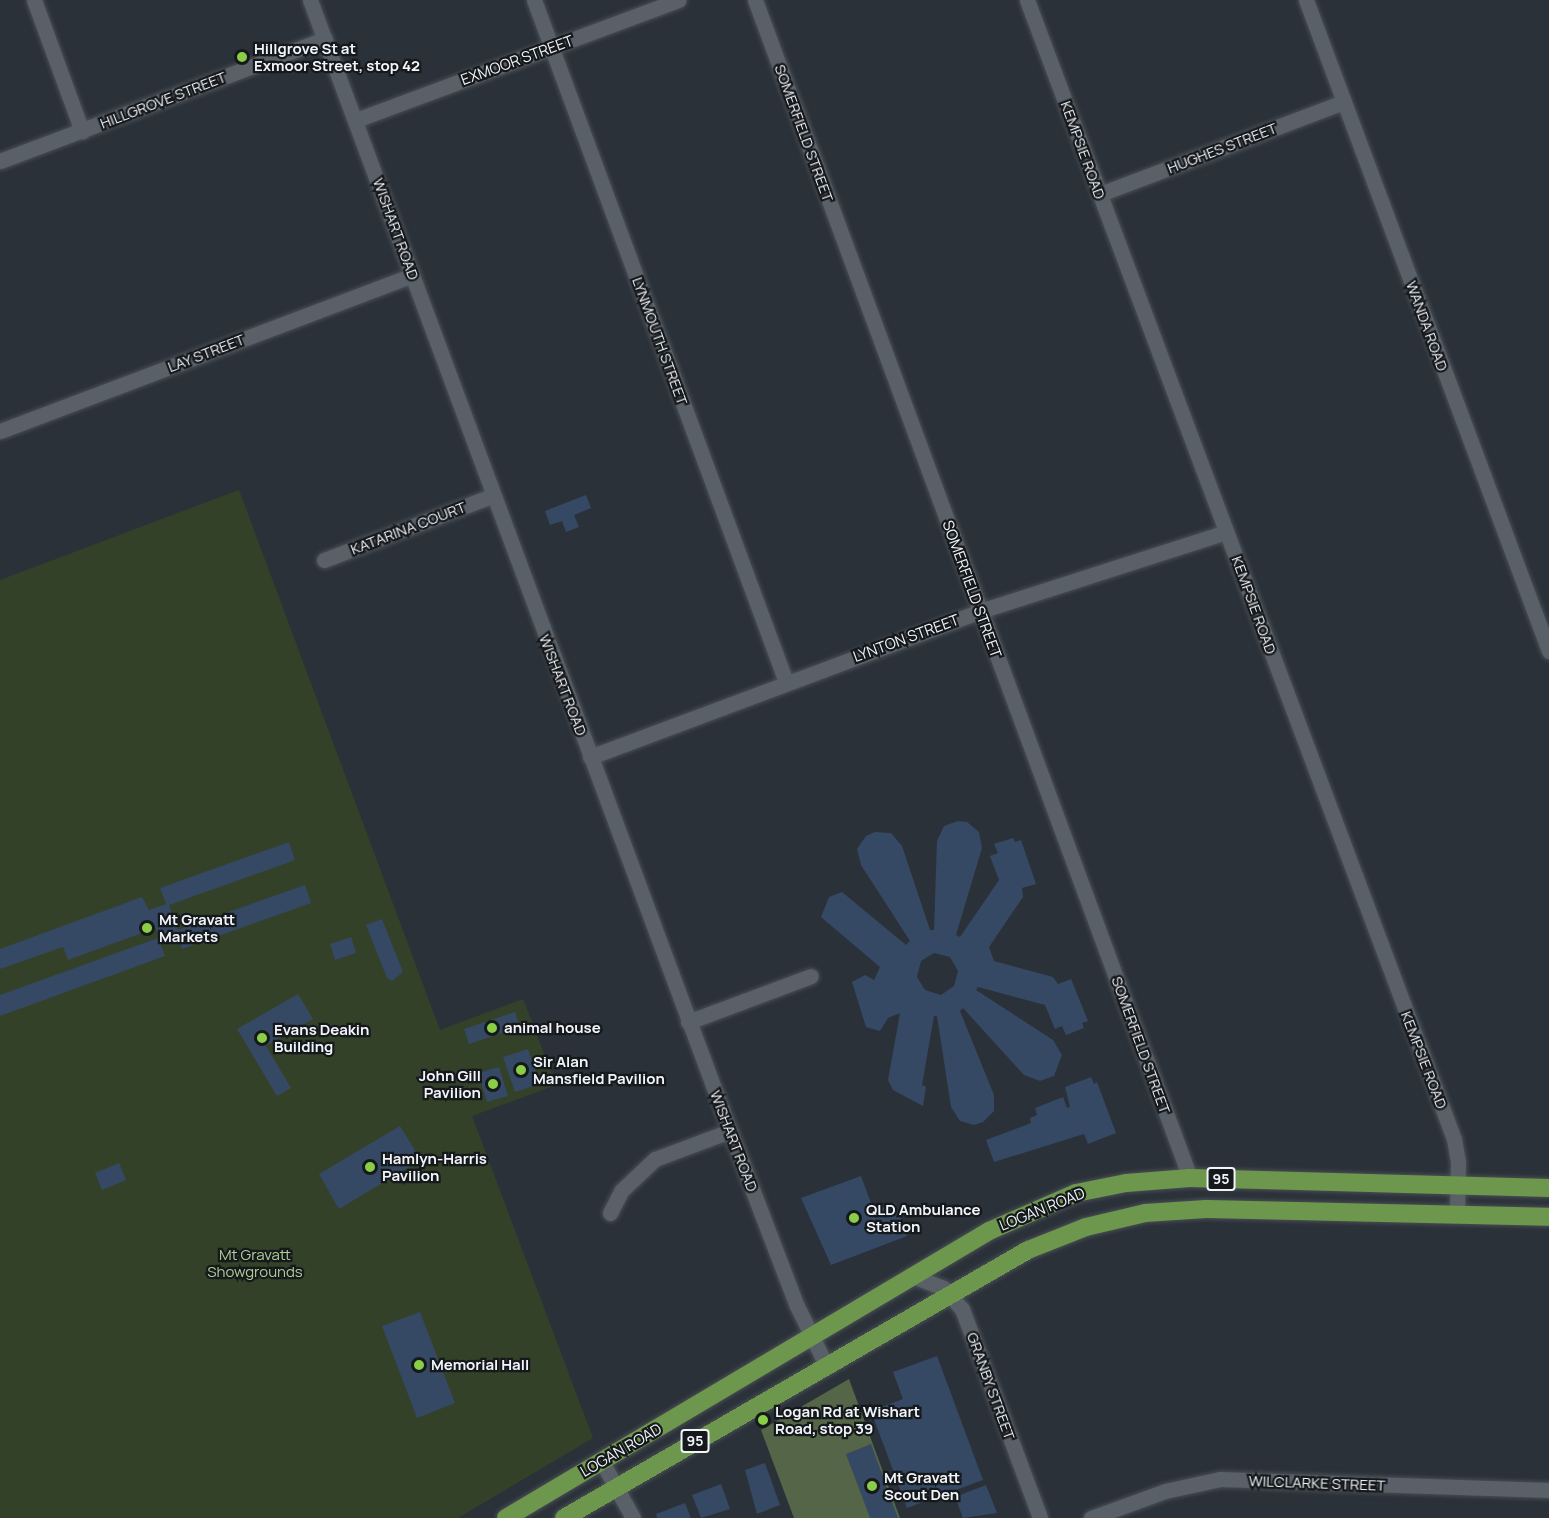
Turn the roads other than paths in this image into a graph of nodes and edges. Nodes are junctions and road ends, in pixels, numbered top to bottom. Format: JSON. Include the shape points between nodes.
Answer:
{"nodes":[{"id":1,"x":34,"y":0,"type":"edge"},
{"id":2,"x":310,"y":0,"type":"edge"},
{"id":3,"x":534,"y":0,"type":"edge"},
{"id":4,"x":678,"y":0,"type":"edge"},
{"id":5,"x":755,"y":0,"type":"edge"},
{"id":6,"x":1027,"y":0,"type":"edge"},
{"id":7,"x":1306,"y":0,"type":"edge"},
{"id":8,"x":325,"y":39,"type":"junction"},
{"id":9,"x":552,"y":47,"type":"junction"},
{"id":10,"x":1344,"y":102,"type":"junction"},
{"id":11,"x":356,"y":120,"type":"junction"},
{"id":12,"x":82,"y":131,"type":"junction"},
{"id":13,"x":0,"y":161,"type":"edge"},
{"id":14,"x":1100,"y":194,"type":"junction"},
{"id":15,"x":412,"y":275,"type":"junction"},
{"id":16,"x":0,"y":431,"type":"edge"},
{"id":17,"x":492,"y":496,"type":"junction"},
{"id":18,"x":1226,"y":532,"type":"junction"},
{"id":19,"x":324,"y":560,"type":"dead end"},
{"id":20,"x":980,"y":611,"type":"junction"},
{"id":21,"x":1549,"y":651,"type":"edge"},
{"id":22,"x":786,"y":682,"type":"junction"},
{"id":23,"x":590,"y":757,"type":"junction"},
{"id":24,"x":812,"y":976,"type":"dead end"},
{"id":25,"x":688,"y":1022,"type":"junction"},
{"id":26,"x":730,"y":1131,"type":"junction"},
{"id":27,"x":1190,"y":1178,"type":"junction"},
{"id":28,"x":1458,"y":1185,"type":"junction"},
{"id":29,"x":1549,"y":1188,"type":"edge"},
{"id":30,"x":610,"y":1213,"type":"dead end"},
{"id":31,"x":1457,"y":1214,"type":"junction"},
{"id":32,"x":1549,"y":1217,"type":"edge"},
{"id":33,"x":915,"y":1277,"type":"junction"},
{"id":34,"x":952,"y":1295,"type":"junction"},
{"id":35,"x":812,"y":1338,"type":"junction"},
{"id":36,"x":827,"y":1367,"type":"junction"},
{"id":37,"x":602,"y":1462,"type":"junction"},
{"id":38,"x":617,"y":1487,"type":"junction"},
{"id":39,"x":1549,"y":1490,"type":"edge"},
{"id":40,"x":506,"y":1518,"type":"edge"},
{"id":41,"x":564,"y":1518,"type":"edge"},
{"id":42,"x":633,"y":1518,"type":"edge"},
{"id":43,"x":1040,"y":1518,"type":"edge"},
{"id":44,"x":1091,"y":1518,"type":"edge"}],
"edges":[{"from":1,"to":12,"type":"street"},
{"from":2,"to":8,"type":"street","name":"WISHART ROAD"},
{"from":3,"to":9,"type":"street","name":"LYNMOUTH STREET"},
{"from":4,"to":9,"type":"street","name":"EXMOOR STREET"},
{"from":5,"to":20,"type":"street","name":"SOMERFIELD STREET"},
{"from":6,"to":14,"type":"street","name":"KEMPSIE ROAD"},
{"from":7,"to":10,"type":"street","name":"WANDA ROAD"},
{"from":8,"to":11,"type":"street","name":"WISHART ROAD"},
{"from":8,"to":12,"type":"street","name":"HILLGROVE STREET"},
{"from":9,"to":11,"type":"street","name":"EXMOOR STREET"},
{"from":9,"to":22,"type":"street","name":"LYNMOUTH STREET"},
{"from":10,"to":14,"type":"street","name":"HUGHES STREET"},
{"from":10,"to":21,"type":"street","name":"WANDA ROAD"},
{"from":11,"to":15,"type":"street","name":"WISHART ROAD"},
{"from":12,"to":13,"type":"street","name":"HILLGROVE STREET"},
{"from":14,"to":18,"type":"street","name":"KEMPSIE ROAD"},
{"from":15,"to":16,"type":"street","name":"LAY STREET"},
{"from":15,"to":17,"type":"street","name":"WISHART ROAD"},
{"from":17,"to":19,"type":"street","name":"KATARINA COURT"},
{"from":17,"to":23,"type":"street","name":"WISHART ROAD"},
{"from":18,"to":20,"type":"street","name":"LYNTON STREET"},
{"from":18,"to":28,"type":"street","name":"KEMPSIE ROAD","via":[[1454,1139]]},
{"from":20,"to":22,"type":"street","name":"LYNTON STREET"},
{"from":20,"to":27,"type":"street","name":"SOMERFIELD STREET"},
{"from":22,"to":23,"type":"street","name":"LYNTON STREET"},
{"from":23,"to":25,"type":"street","name":"WISHART ROAD"},
{"from":24,"to":25,"type":"street"},
{"from":25,"to":26,"type":"street","name":"WISHART ROAD"},
{"from":26,"to":30,"type":"street","via":[[655,1159],[621,1191]]},
{"from":26,"to":35,"type":"street","name":"WISHART ROAD"},
{"from":27,"to":28,"type":"main road","name":"LOGAN ROAD","number":"95"},
{"from":27,"to":33,"type":"main road","name":"LOGAN ROAD","number":"95","via":[[1126,1183],[1076,1193],[989,1231]]},
{"from":28,"to":29,"type":"main road","name":"LOGAN ROAD","number":"95"},
{"from":28,"to":31,"type":"street","name":"KEMPSIE ROAD"},
{"from":31,"to":32,"type":"main road","name":"LOGAN ROAD","number":"95"},
{"from":31,"to":34,"type":"main road","name":"LOGAN ROAD","number":"95","via":[[1206,1209],[1145,1213],[1061,1235]]},
{"from":33,"to":34,"type":"street"},
{"from":33,"to":35,"type":"main road","name":"LOGAN ROAD","number":"95"},
{"from":34,"to":36,"type":"main road","name":"LOGAN ROAD","number":"95"},
{"from":34,"to":43,"type":"street","name":"GRANBY STREET","via":[[965,1315]]},
{"from":35,"to":36,"type":"street","name":"WISHART ROAD"},
{"from":35,"to":37,"type":"main road","name":"LOGAN ROAD","number":"95"},
{"from":36,"to":38,"type":"main road","name":"LOGAN ROAD","number":"95"},
{"from":37,"to":38,"type":"street"},
{"from":37,"to":40,"type":"main road","name":"LOGAN ROAD","number":"95"},
{"from":38,"to":41,"type":"main road","name":"LOGAN ROAD","number":"95"},
{"from":38,"to":42,"type":"street"},
{"from":39,"to":44,"type":"street","name":"WILCLARKE STREET","via":[[1220,1479],[1165,1491]]}]}
